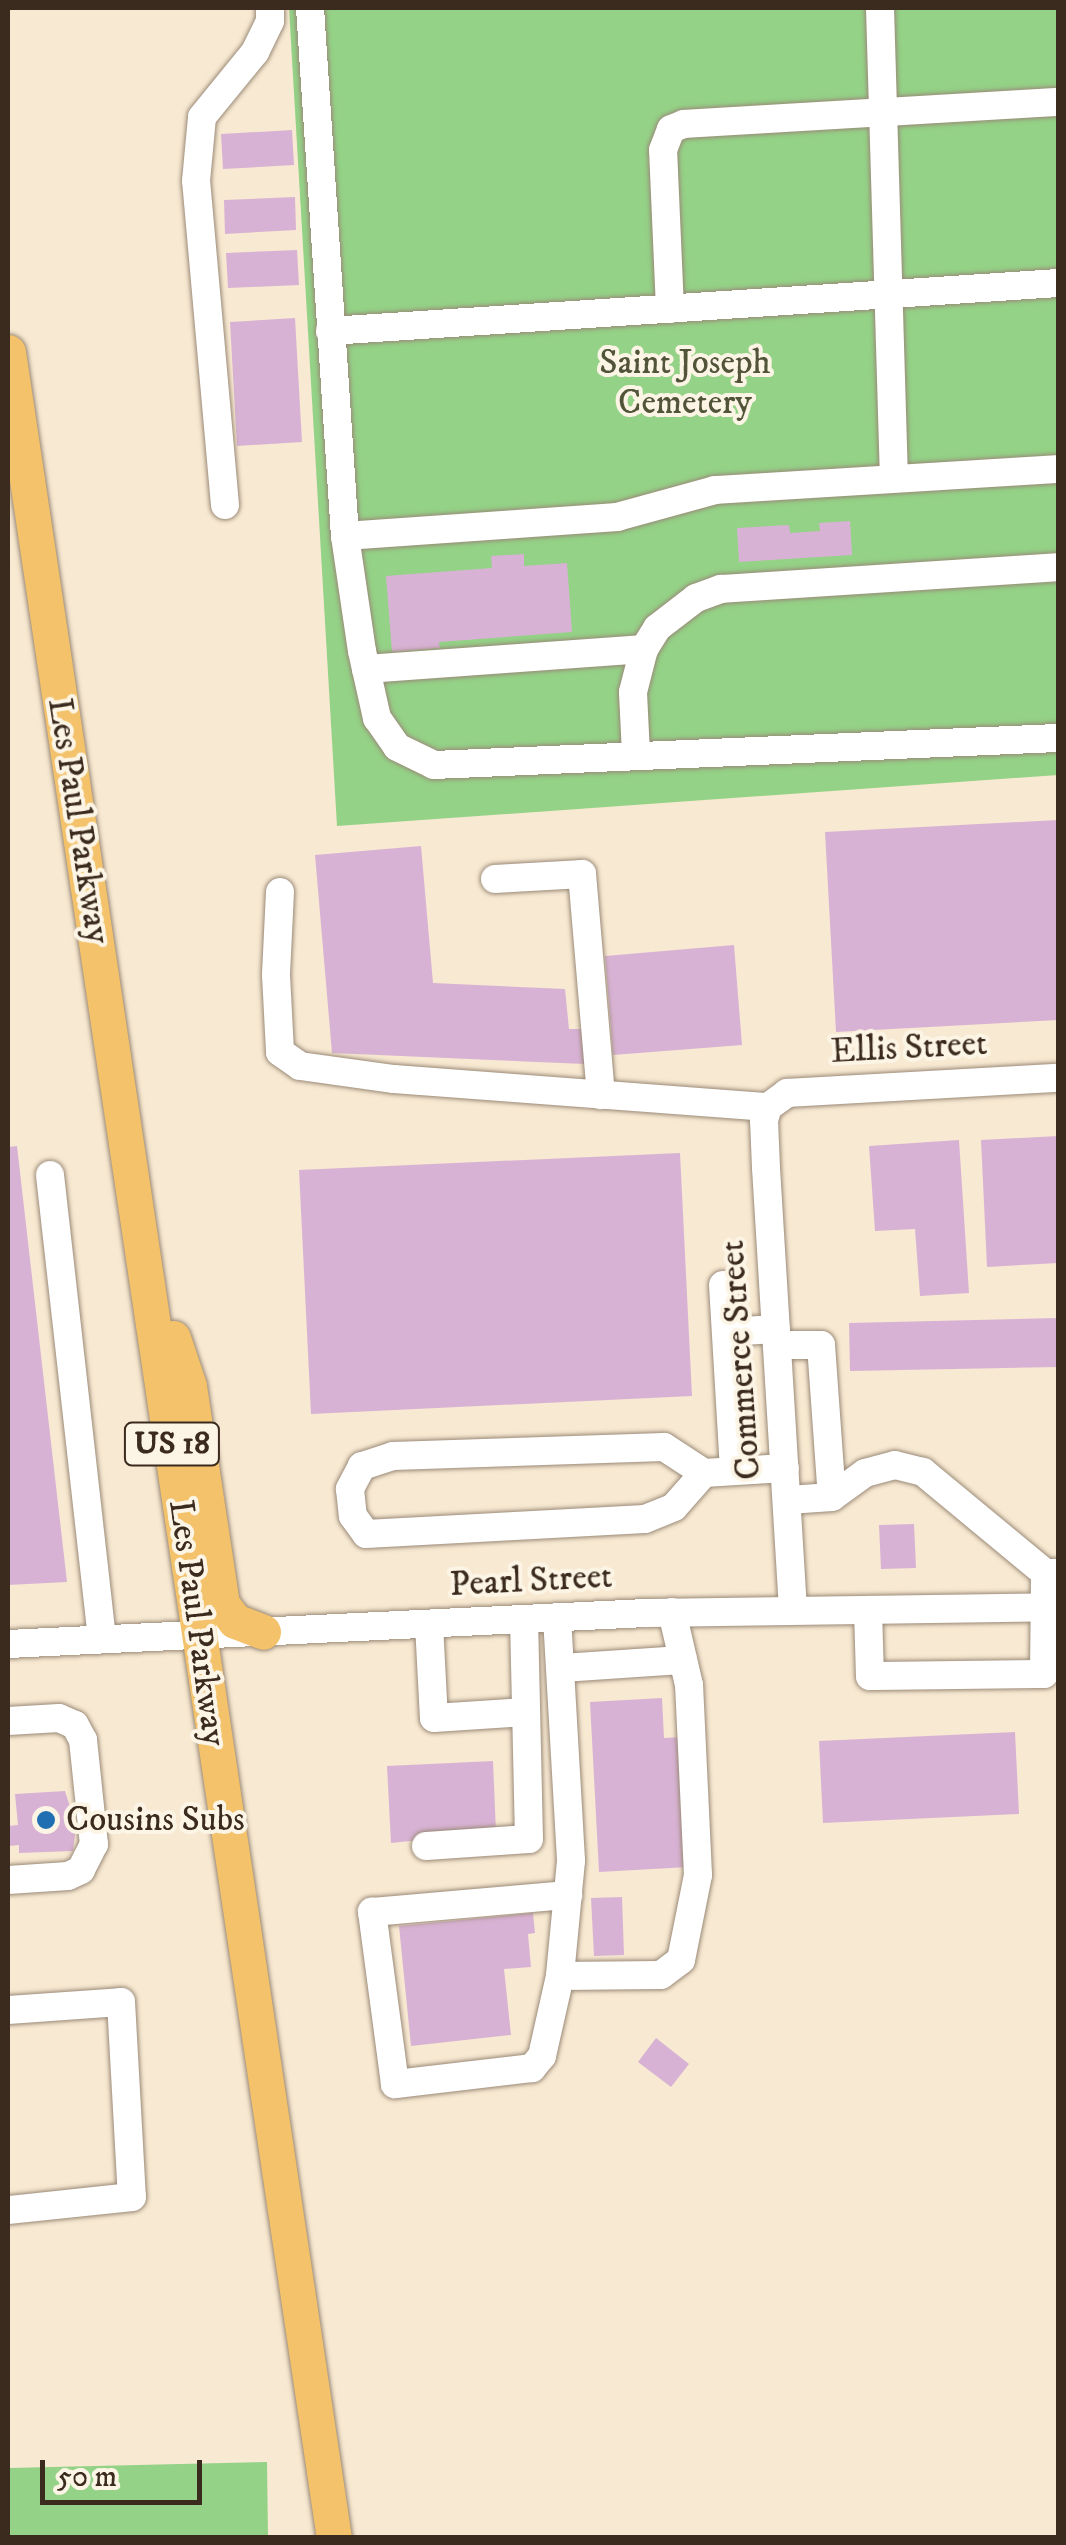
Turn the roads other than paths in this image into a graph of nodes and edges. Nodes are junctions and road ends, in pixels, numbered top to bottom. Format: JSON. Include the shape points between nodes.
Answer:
{"nodes":[{"id":1,"x":270,"y":8,"type":"edge"},
{"id":2,"x":310,"y":8,"type":"edge"},
{"id":3,"x":880,"y":8,"type":"edge"},
{"id":4,"x":1058,"y":102,"type":"edge"},
{"id":5,"x":885,"y":112,"type":"junction"},
{"id":6,"x":1058,"y":283,"type":"edge"},
{"id":7,"x":891,"y":295,"type":"junction"},
{"id":8,"x":670,"y":309,"type":"junction"},
{"id":9,"x":330,"y":332,"type":"junction"},
{"id":10,"x":8,"y":352,"type":"edge"},
{"id":11,"x":1058,"y":469,"type":"edge"},
{"id":12,"x":894,"y":478,"type":"junction"},
{"id":13,"x":225,"y":504,"type":"dead end"},
{"id":14,"x":346,"y":536,"type":"junction"},
{"id":15,"x":1058,"y":567,"type":"edge"},
{"id":16,"x":644,"y":649,"type":"junction"},
{"id":17,"x":366,"y":668,"type":"junction"},
{"id":18,"x":1058,"y":738,"type":"edge"},
{"id":19,"x":636,"y":754,"type":"junction"},
{"id":20,"x":495,"y":880,"type":"dead end"},
{"id":21,"x":280,"y":892,"type":"dead end"},
{"id":22,"x":1058,"y":1078,"type":"edge"},
{"id":23,"x":601,"y":1094,"type":"junction"},
{"id":24,"x":768,"y":1107,"type":"junction"},
{"id":25,"x":50,"y":1175,"type":"dead end"},
{"id":26,"x":142,"y":1242,"type":"junction"},
{"id":27,"x":723,"y":1284,"type":"dead end"},
{"id":28,"x":726,"y":1332,"type":"junction"},
{"id":29,"x":777,"y":1337,"type":"junction"},
{"id":30,"x":785,"y":1468,"type":"junction"},
{"id":31,"x":734,"y":1471,"type":"junction"},
{"id":32,"x":704,"y":1473,"type":"junction"},
{"id":33,"x":832,"y":1497,"type":"junction"},
{"id":34,"x":788,"y":1500,"type":"junction"},
{"id":35,"x":1052,"y":1573,"type":"edge"},
{"id":36,"x":1052,"y":1607,"type":"edge"},
{"id":37,"x":793,"y":1610,"type":"junction"},
{"id":38,"x":868,"y":1610,"type":"junction"},
{"id":39,"x":672,"y":1612,"type":"junction"},
{"id":40,"x":557,"y":1617,"type":"junction"},
{"id":41,"x":524,"y":1619,"type":"junction"},
{"id":42,"x":429,"y":1624,"type":"junction"},
{"id":43,"x":263,"y":1632,"type":"junction"},
{"id":44,"x":198,"y":1634,"type":"junction"},
{"id":45,"x":102,"y":1639,"type":"junction"},
{"id":46,"x":8,"y":1644,"type":"edge"},
{"id":47,"x":683,"y":1660,"type":"junction"},
{"id":48,"x":561,"y":1668,"type":"junction"},
{"id":49,"x":526,"y":1712,"type":"junction"},
{"id":50,"x":8,"y":1721,"type":"edge"},
{"id":51,"x":426,"y":1846,"type":"dead end"},
{"id":52,"x":8,"y":1880,"type":"edge"},
{"id":53,"x":568,"y":1895,"type":"junction"},
{"id":54,"x":560,"y":1976,"type":"junction"},
{"id":55,"x":8,"y":2010,"type":"edge"},
{"id":56,"x":8,"y":2210,"type":"edge"},
{"id":57,"x":334,"y":2538,"type":"edge"}],
"edges":[{"from":1,"to":13,"type":"street","via":[[255,52],[202,117],[196,181]]},
{"from":2,"to":9,"type":"street"},
{"from":3,"to":5,"type":"street"},
{"from":4,"to":5,"type":"street"},
{"from":5,"to":7,"type":"street"},
{"from":5,"to":8,"type":"street","via":[[671,129],[663,150]]},
{"from":6,"to":7,"type":"street"},
{"from":7,"to":8,"type":"street"},
{"from":7,"to":12,"type":"street"},
{"from":8,"to":9,"type":"street"},
{"from":9,"to":14,"type":"street"},
{"from":10,"to":26,"type":"main road","name":"Les Paul Parkway","number":"US 18"},
{"from":11,"to":12,"type":"street"},
{"from":12,"to":14,"type":"street","via":[[715,490],[617,518]]},
{"from":14,"to":17,"type":"street"},
{"from":15,"to":16,"type":"street","via":[[722,589],[677,610]]},
{"from":16,"to":17,"type":"street"},
{"from":16,"to":19,"type":"street","via":[[633,692]]},
{"from":17,"to":19,"type":"street","via":[[386,734],[434,765]]},
{"from":18,"to":19,"type":"street"},
{"from":20,"to":23,"type":"street","via":[[582,874]]},
{"from":21,"to":23,"type":"street","via":[[280,1052],[300,1066]]},
{"from":22,"to":24,"type":"street","name":"Ellis Street","via":[[787,1093]]},
{"from":23,"to":24,"type":"street"},
{"from":24,"to":29,"type":"street","name":"Commerce Street"},
{"from":25,"to":45,"type":"street"},
{"from":26,"to":43,"type":"main road","via":[[188,1386],[222,1604],[236,1621]]},
{"from":26,"to":44,"type":"main road","name":"Les Paul Parkway","number":"US 18"},
{"from":27,"to":28,"type":"street"},
{"from":28,"to":29,"type":"street"},
{"from":28,"to":31,"type":"street"},
{"from":29,"to":30,"type":"street","name":"Commerce Street"},
{"from":29,"to":33,"type":"street","via":[[821,1345]]},
{"from":30,"to":31,"type":"street"},
{"from":30,"to":34,"type":"street","name":"Commerce Street"},
{"from":31,"to":32,"type":"street"},
{"from":32,"to":32,"type":"street","via":[[674,1507],[644,1520],[366,1534],[354,1516],[350,1489],[362,1466],[393,1456],[664,1447]]},
{"from":33,"to":34,"type":"street"},
{"from":33,"to":35,"type":"street","via":[[864,1473],[895,1465],[923,1472]]},
{"from":34,"to":37,"type":"street","name":"Commerce Street"},
{"from":35,"to":36,"type":"street"},
{"from":36,"to":38,"type":"street","name":"Pearl Street"},
{"from":36,"to":38,"type":"street","via":[[1044,1674],[870,1676]]},
{"from":37,"to":38,"type":"street","name":"Pearl Street"},
{"from":37,"to":39,"type":"street","name":"Pearl Street"},
{"from":39,"to":40,"type":"street","name":"Pearl Street"},
{"from":39,"to":47,"type":"street"},
{"from":40,"to":41,"type":"street","name":"Pearl Street"},
{"from":40,"to":48,"type":"street"},
{"from":41,"to":42,"type":"street","name":"Pearl Street"},
{"from":41,"to":49,"type":"street"},
{"from":42,"to":43,"type":"street","name":"Pearl Street"},
{"from":42,"to":49,"type":"street","via":[[434,1718]]},
{"from":43,"to":44,"type":"street","name":"Pearl Street"},
{"from":44,"to":45,"type":"street","name":"Pearl Street"},
{"from":44,"to":57,"type":"main road","name":"Les Paul Parkway","number":"US 18"},
{"from":45,"to":46,"type":"street","name":"Pearl Street"},
{"from":47,"to":48,"type":"street"},
{"from":47,"to":54,"type":"street","via":[[698,1874],[681,1960],[661,1975]]},
{"from":48,"to":53,"type":"street"},
{"from":49,"to":51,"type":"street","via":[[530,1839]]},
{"from":50,"to":52,"type":"street","via":[[60,1718],[75,1726],[83,1740],[94,1844],[90,1858],[68,1876]]},
{"from":53,"to":54,"type":"street"},
{"from":53,"to":54,"type":"street","via":[[372,1912],[395,2084],[532,2068],[542,2056]]},
{"from":55,"to":56,"type":"street","via":[[121,2002],[132,2197]]}]}
